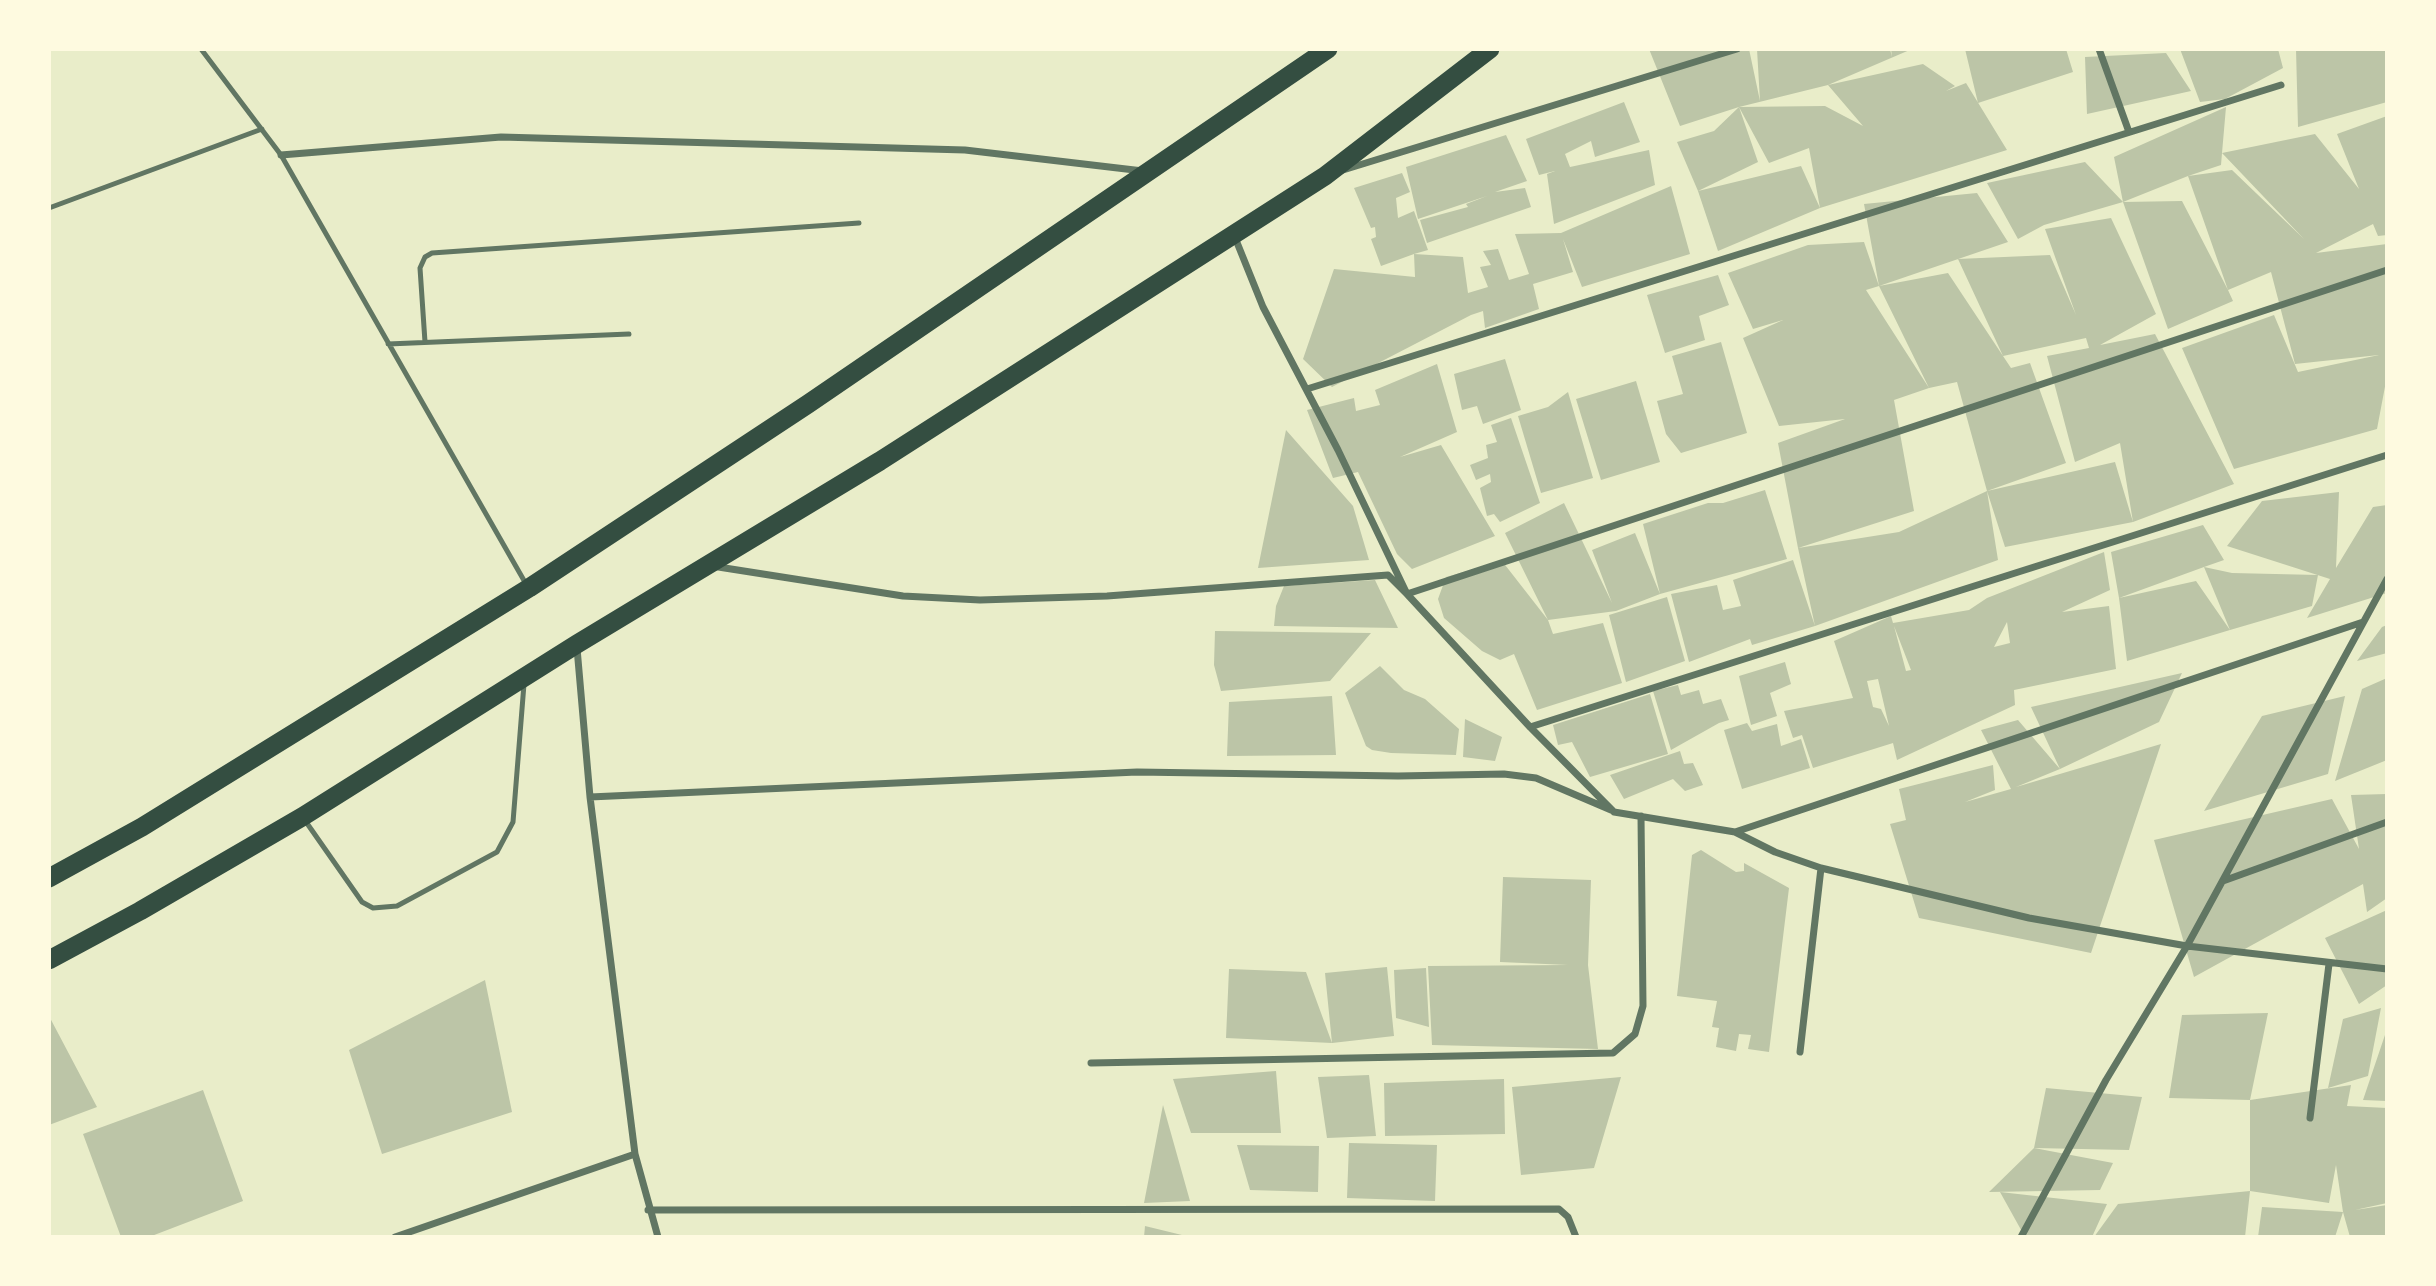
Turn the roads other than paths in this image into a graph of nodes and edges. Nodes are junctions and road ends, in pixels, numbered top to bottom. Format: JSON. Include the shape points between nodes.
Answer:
{"nodes":[{"id":1,"x":201,"y":49,"type":"edge"},
{"id":2,"x":1328,"y":49,"type":"edge"},
{"id":3,"x":1490,"y":49,"type":"edge"},
{"id":4,"x":1737,"y":49,"type":"edge"},
{"id":5,"x":2099,"y":49,"type":"edge"},
{"id":6,"x":2281,"y":85,"type":"dead end"},
{"id":7,"x":262,"y":129,"type":"junction"},
{"id":8,"x":2129,"y":132,"type":"junction"},
{"id":9,"x":281,"y":155,"type":"junction"},
{"id":10,"x":1150,"y":172,"type":"junction"},
{"id":11,"x":1325,"y":176,"type":"junction"},
{"id":12,"x":49,"y":208,"type":"edge"},
{"id":13,"x":859,"y":223,"type":"dead end"},
{"id":14,"x":1234,"y":234,"type":"junction"},
{"id":15,"x":2387,"y":270,"type":"edge"},
{"id":16,"x":629,"y":334,"type":"dead end"},
{"id":17,"x":425,"y":342,"type":"junction"},
{"id":18,"x":388,"y":344,"type":"junction"},
{"id":19,"x":1307,"y":389,"type":"junction"},
{"id":20,"x":2387,"y":455,"type":"edge"},
{"id":21,"x":705,"y":565,"type":"junction"},
{"id":22,"x":2387,"y":579,"type":"edge"},
{"id":23,"x":528,"y":588,"type":"junction"},
{"id":24,"x":1407,"y":594,"type":"junction"},
{"id":25,"x":2364,"y":622,"type":"junction"},
{"id":26,"x":577,"y":644,"type":"junction"},
{"id":27,"x":525,"y":677,"type":"junction"},
{"id":28,"x":1530,"y":727,"type":"junction"},
{"id":29,"x":590,"y":796,"type":"junction"},
{"id":30,"x":1614,"y":812,"type":"junction"},
{"id":31,"x":1641,"y":816,"type":"junction"},
{"id":32,"x":302,"y":817,"type":"junction"},
{"id":33,"x":2387,"y":822,"type":"edge"},
{"id":34,"x":1735,"y":832,"type":"junction"},
{"id":35,"x":1821,"y":868,"type":"junction"},
{"id":36,"x":49,"y":878,"type":"edge"},
{"id":37,"x":2223,"y":881,"type":"junction"},
{"id":38,"x":2187,"y":946,"type":"junction"},
{"id":39,"x":49,"y":960,"type":"edge"},
{"id":40,"x":2329,"y":964,"type":"junction"},
{"id":41,"x":2387,"y":969,"type":"edge"},
{"id":42,"x":1800,"y":1052,"type":"dead end"},
{"id":43,"x":1091,"y":1063,"type":"dead end"},
{"id":44,"x":2310,"y":1118,"type":"dead end"},
{"id":45,"x":635,"y":1154,"type":"junction"},
{"id":46,"x":648,"y":1210,"type":"junction"},
{"id":47,"x":395,"y":1237,"type":"edge"},
{"id":48,"x":658,"y":1237,"type":"edge"},
{"id":49,"x":1576,"y":1237,"type":"edge"},
{"id":50,"x":2021,"y":1237,"type":"edge"}],
"edges":[{"from":1,"to":7,"type":"lane"},
{"from":2,"to":10,"type":"highway"},
{"from":3,"to":11,"type":"highway"},
{"from":4,"to":11,"type":"street"},
{"from":5,"to":8,"type":"street"},
{"from":6,"to":8,"type":"street"},
{"from":7,"to":9,"type":"lane"},
{"from":7,"to":12,"type":"lane"},
{"from":8,"to":19,"type":"street"},
{"from":9,"to":10,"type":"street","via":[[501,137],[965,150]]},
{"from":9,"to":18,"type":"lane"},
{"from":10,"to":23,"type":"highway"},
{"from":11,"to":14,"type":"highway"},
{"from":13,"to":17,"type":"lane","via":[[432,253],[420,268]]},
{"from":14,"to":19,"type":"street","via":[[1263,307]]},
{"from":14,"to":21,"type":"highway","via":[[880,461]]},
{"from":15,"to":24,"type":"street"},
{"from":16,"to":17,"type":"lane"},
{"from":17,"to":18,"type":"lane"},
{"from":18,"to":23,"type":"lane"},
{"from":19,"to":24,"type":"street"},
{"from":20,"to":28,"type":"street"},
{"from":21,"to":24,"type":"street","via":[[903,596],[980,600],[1107,596],[1388,575]]},
{"from":21,"to":26,"type":"highway"},
{"from":22,"to":25,"type":"street"},
{"from":23,"to":36,"type":"highway","via":[[142,827]]},
{"from":24,"to":28,"type":"street"},
{"from":25,"to":34,"type":"street"},
{"from":25,"to":37,"type":"street"},
{"from":26,"to":27,"type":"highway"},
{"from":26,"to":29,"type":"street"},
{"from":27,"to":32,"type":"highway"},
{"from":27,"to":32,"type":"lane","via":[[513,822],[498,852],[397,906],[373,908],[362,902]]},
{"from":28,"to":30,"type":"street"},
{"from":29,"to":30,"type":"street","via":[[1137,772],[1504,774],[1536,778]]},
{"from":29,"to":45,"type":"street"},
{"from":30,"to":31,"type":"street"},
{"from":31,"to":34,"type":"street"},
{"from":31,"to":43,"type":"street","via":[[1643,1006],[1636,1034],[1613,1053]]},
{"from":32,"to":39,"type":"highway"},
{"from":33,"to":37,"type":"street"},
{"from":34,"to":35,"type":"street"},
{"from":35,"to":38,"type":"street","via":[[2029,918]]},
{"from":35,"to":42,"type":"street"},
{"from":37,"to":38,"type":"street"},
{"from":38,"to":40,"type":"street"},
{"from":38,"to":50,"type":"street","via":[[2106,1080]]},
{"from":40,"to":41,"type":"street"},
{"from":40,"to":44,"type":"street"},
{"from":45,"to":46,"type":"street"},
{"from":45,"to":47,"type":"street"},
{"from":46,"to":48,"type":"street"},
{"from":46,"to":49,"type":"street","via":[[1559,1209],[1568,1217]]}]}
